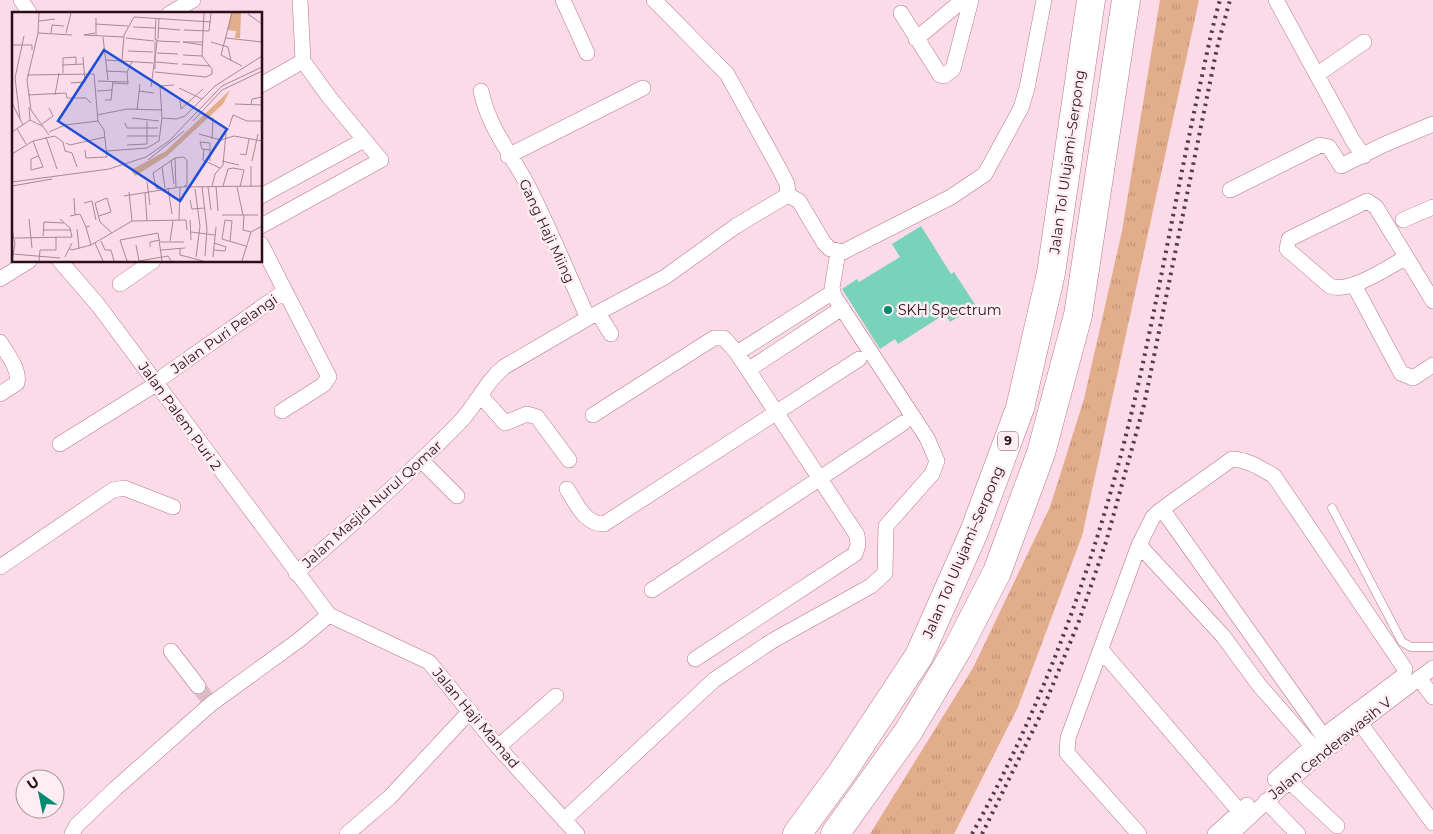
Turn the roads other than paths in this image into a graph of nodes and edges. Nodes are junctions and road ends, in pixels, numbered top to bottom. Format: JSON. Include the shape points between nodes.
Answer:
{"nodes":[{"id":1,"x":21,"y":0,"type":"edge"},
{"id":2,"x":193,"y":0,"type":"edge"},
{"id":3,"x":300,"y":0,"type":"edge"},
{"id":4,"x":563,"y":0,"type":"edge"},
{"id":5,"x":654,"y":0,"type":"edge"},
{"id":6,"x":963,"y":0,"type":"edge"},
{"id":7,"x":972,"y":0,"type":"edge"},
{"id":8,"x":1044,"y":0,"type":"edge"},
{"id":9,"x":1091,"y":0,"type":"edge"},
{"id":10,"x":1126,"y":0,"type":"edge"},
{"id":11,"x":1276,"y":0,"type":"edge"},
{"id":12,"x":29,"y":12,"type":"edge"},
{"id":13,"x":172,"y":12,"type":"edge"},
{"id":14,"x":901,"y":13,"type":"dead end"},
{"id":15,"x":916,"y":38,"type":"junction"},
{"id":16,"x":1364,"y":42,"type":"dead end"},
{"id":17,"x":587,"y":53,"type":"dead end"},
{"id":18,"x":304,"y":61,"type":"junction"},
{"id":19,"x":1318,"y":74,"type":"junction"},
{"id":20,"x":262,"y":84,"type":"edge"},
{"id":21,"x":643,"y":88,"type":"dead end"},
{"id":22,"x":481,"y":91,"type":"dead end"},
{"id":23,"x":1433,"y":124,"type":"edge"},
{"id":24,"x":364,"y":140,"type":"junction"},
{"id":25,"x":508,"y":156,"type":"junction"},
{"id":26,"x":1364,"y":156,"type":"junction"},
{"id":27,"x":1230,"y":190,"type":"dead end"},
{"id":28,"x":262,"y":195,"type":"edge"},
{"id":29,"x":788,"y":195,"type":"junction"},
{"id":30,"x":1433,"y":207,"type":"edge"},
{"id":31,"x":1403,"y":220,"type":"dead end"},
{"id":32,"x":262,"y":225,"type":"edge"},
{"id":33,"x":262,"y":246,"type":"edge"},
{"id":34,"x":838,"y":252,"type":"junction"},
{"id":35,"x":1405,"y":258,"type":"junction"},
{"id":36,"x":27,"y":262,"type":"edge"},
{"id":37,"x":61,"y":262,"type":"edge"},
{"id":38,"x":152,"y":262,"type":"edge"},
{"id":39,"x":0,"y":279,"type":"edge"},
{"id":40,"x":120,"y":284,"type":"dead end"},
{"id":41,"x":1354,"y":285,"type":"junction"},
{"id":42,"x":285,"y":291,"type":"junction"},
{"id":43,"x":833,"y":292,"type":"junction"},
{"id":44,"x":1433,"y":300,"type":"edge"},
{"id":45,"x":842,"y":308,"type":"junction"},
{"id":46,"x":593,"y":315,"type":"junction"},
{"id":47,"x":611,"y":334,"type":"dead end"},
{"id":48,"x":0,"y":342,"type":"edge"},
{"id":49,"x":737,"y":353,"type":"junction"},
{"id":50,"x":859,"y":359,"type":"dead end"},
{"id":51,"x":1433,"y":365,"type":"edge"},
{"id":52,"x":748,"y":370,"type":"junction"},
{"id":53,"x":160,"y":380,"type":"junction"},
{"id":54,"x":0,"y":394,"type":"edge"},
{"id":55,"x":480,"y":395,"type":"junction"},
{"id":56,"x":282,"y":411,"type":"dead end"},
{"id":57,"x":776,"y":413,"type":"junction"},
{"id":58,"x":593,"y":416,"type":"dead end"},
{"id":59,"x":903,"y":423,"type":"dead end"},
{"id":60,"x":60,"y":444,"type":"dead end"},
{"id":61,"x":569,"y":460,"type":"dead end"},
{"id":62,"x":422,"y":462,"type":"junction"},
{"id":63,"x":820,"y":478,"type":"junction"},
{"id":64,"x":567,"y":489,"type":"dead end"},
{"id":65,"x":457,"y":496,"type":"dead end"},
{"id":66,"x":173,"y":507,"type":"dead end"},
{"id":67,"x":1332,"y":508,"type":"dead end"},
{"id":68,"x":1162,"y":509,"type":"junction"},
{"id":69,"x":1138,"y":545,"type":"junction"},
{"id":70,"x":0,"y":567,"type":"edge"},
{"id":71,"x":296,"y":573,"type":"junction"},
{"id":72,"x":652,"y":590,"type":"dead end"},
{"id":73,"x":329,"y":616,"type":"junction"},
{"id":74,"x":1243,"y":621,"type":"junction"},
{"id":75,"x":1223,"y":636,"type":"junction"},
{"id":76,"x":1433,"y":647,"type":"edge"},
{"id":77,"x":171,"y":651,"type":"dead end"},
{"id":78,"x":1102,"y":652,"type":"junction"},
{"id":79,"x":695,"y":659,"type":"dead end"},
{"id":80,"x":1433,"y":668,"type":"edge"},
{"id":81,"x":1419,"y":678,"type":"junction"},
{"id":82,"x":1294,"y":695,"type":"junction"},
{"id":83,"x":206,"y":696,"type":"junction"},
{"id":84,"x":556,"y":696,"type":"dead end"},
{"id":85,"x":1433,"y":697,"type":"edge"},
{"id":86,"x":1279,"y":707,"type":"junction"},
{"id":87,"x":470,"y":712,"type":"junction"},
{"id":88,"x":1360,"y":722,"type":"junction"},
{"id":89,"x":1322,"y":746,"type":"junction"},
{"id":90,"x":498,"y":747,"type":"junction"},
{"id":91,"x":1289,"y":781,"type":"junction"},
{"id":92,"x":1266,"y":801,"type":"junction"},
{"id":93,"x":1240,"y":812,"type":"junction"},
{"id":94,"x":564,"y":820,"type":"junction"},
{"id":95,"x":1433,"y":823,"type":"edge"},
{"id":96,"x":1337,"y":826,"type":"dead end"},
{"id":97,"x":72,"y":834,"type":"edge"},
{"id":98,"x":347,"y":834,"type":"edge"},
{"id":99,"x":577,"y":834,"type":"edge"},
{"id":100,"x":797,"y":834,"type":"edge"},
{"id":101,"x":835,"y":834,"type":"edge"},
{"id":102,"x":1139,"y":834,"type":"edge"},
{"id":103,"x":1215,"y":834,"type":"edge"},
{"id":104,"x":1232,"y":834,"type":"edge"},
{"id":105,"x":1298,"y":834,"type":"edge"}],
"edges":[{"from":1,"to":12,"type":"street"},
{"from":2,"to":13,"type":"street"},
{"from":3,"to":18,"type":"street"},
{"from":4,"to":17,"type":"street"},
{"from":5,"to":29,"type":"street","via":[[732,81],[787,184]]},
{"from":6,"to":15,"type":"street"},
{"from":7,"to":15,"type":"street","via":[[953,69],[948,74],[940,75]]},
{"from":8,"to":34,"type":"street","via":[[1021,108],[985,174],[951,197],[853,248]]},
{"from":9,"to":100,"type":"highway","name":"Jalan Tol Ulujami–Serpong","number":"9","via":[[1051,273],[1020,408],[974,532],[919,656]]},
{"from":10,"to":101,"type":"highway","via":[[1078,315],[1041,454],[997,572],[958,648],[908,732]]},
{"from":11,"to":19,"type":"street"},
{"from":14,"to":15,"type":"street"},
{"from":16,"to":19,"type":"street"},
{"from":18,"to":20,"type":"street"},
{"from":18,"to":24,"type":"street"},
{"from":19,"to":26,"type":"street"},
{"from":21,"to":25,"type":"street"},
{"from":22,"to":25,"type":"street","name":"Gang Haji Miing","via":[[485,110]]},
{"from":23,"to":26,"type":"street"},
{"from":24,"to":28,"type":"street"},
{"from":24,"to":32,"type":"street","via":[[381,160]]},
{"from":25,"to":46,"type":"street","name":"Gang Haji Miing","via":[[527,185]]},
{"from":26,"to":27,"type":"street","via":[[1339,166],[1329,147],[1320,145]]},
{"from":29,"to":34,"type":"street","via":[[799,201],[824,244]]},
{"from":29,"to":46,"type":"street","name":"Jalan Masjid Nurul Qomar","via":[[736,226],[665,277]]},
{"from":30,"to":31,"type":"street"},
{"from":33,"to":42,"type":"street","name":"Jalan Puri Pelangi"},
{"from":34,"to":43,"type":"street"},
{"from":35,"to":41,"type":"street"},
{"from":35,"to":41,"type":"street","via":[[1376,207],[1367,202],[1289,239],[1287,249],[1330,286],[1337,289]]},
{"from":35,"to":44,"type":"street"},
{"from":36,"to":39,"type":"street"},
{"from":37,"to":53,"type":"street","name":"Jalan Palem Puri 2"},
{"from":38,"to":40,"type":"street"},
{"from":41,"to":51,"type":"street","via":[[1401,373],[1413,378]]},
{"from":42,"to":53,"type":"street","name":"Jalan Puri Pelangi"},
{"from":42,"to":56,"type":"street","name":"Jalan Puri Pelangi","via":[[329,376],[322,385]]},
{"from":43,"to":45,"type":"street"},
{"from":43,"to":49,"type":"street"},
{"from":45,"to":52,"type":"street"},
{"from":45,"to":94,"type":"street","via":[[927,438],[937,461],[932,474],[886,526],[885,573],[872,586],[772,641],[714,680]]},
{"from":46,"to":47,"type":"street","name":"Gang Haji Miing"},
{"from":46,"to":55,"type":"street","name":"Jalan Masjid Nurul Qomar","via":[[504,367]]},
{"from":48,"to":54,"type":"street","via":[[18,378],[17,383]]},
{"from":49,"to":52,"type":"street"},
{"from":49,"to":58,"type":"street","via":[[724,338],[714,338]]},
{"from":50,"to":57,"type":"street"},
{"from":52,"to":57,"type":"street"},
{"from":53,"to":60,"type":"street","name":"Jalan Puri Pelangi"},
{"from":53,"to":71,"type":"street","name":"Jalan Palem Puri 2"},
{"from":55,"to":61,"type":"street","via":[[505,422],[527,414],[538,416]]},
{"from":55,"to":62,"type":"street","name":"Jalan Masjid Nurul Qomar","via":[[463,420]]},
{"from":57,"to":63,"type":"street"},
{"from":57,"to":64,"type":"street","via":[[604,524],[587,520]]},
{"from":59,"to":63,"type":"street"},
{"from":62,"to":65,"type":"street"},
{"from":62,"to":71,"type":"street","name":"Jalan Masjid Nurul Qomar"},
{"from":63,"to":72,"type":"street"},
{"from":63,"to":79,"type":"street","via":[[857,535],[855,554]]},
{"from":66,"to":70,"type":"street","via":[[124,488],[113,490]]},
{"from":67,"to":76,"type":"lane","via":[[1402,642],[1411,647]]},
{"from":68,"to":69,"type":"street"},
{"from":68,"to":74,"type":"street"},
{"from":68,"to":89,"type":"street","via":[[1232,459],[1256,465],[1274,476],[1406,669],[1403,676]]},
{"from":69,"to":75,"type":"street"},
{"from":69,"to":78,"type":"street"},
{"from":71,"to":73,"type":"street","name":"Jalan Masjid Nurul Qomar"},
{"from":73,"to":83,"type":"street","via":[[300,640]]},
{"from":73,"to":87,"type":"street","name":"Jalan Haji Mamad","via":[[429,662]]},
{"from":74,"to":75,"type":"street"},
{"from":74,"to":82,"type":"street"},
{"from":75,"to":86,"type":"street"},
{"from":77,"to":83,"type":"street"},
{"from":78,"to":93,"type":"street"},
{"from":78,"to":102,"type":"street","via":[[1068,738],[1067,753]]},
{"from":80,"to":81,"type":"street","name":"Jalan Cenderawasih V"},
{"from":81,"to":85,"type":"street"},
{"from":81,"to":88,"type":"street","name":"Jalan Cenderawasih V"},
{"from":82,"to":86,"type":"street"},
{"from":82,"to":89,"type":"street"},
{"from":83,"to":97,"type":"street"},
{"from":84,"to":90,"type":"street"},
{"from":86,"to":89,"type":"street"},
{"from":87,"to":90,"type":"street","name":"Jalan Haji Mamad"},
{"from":87,"to":98,"type":"street","via":[[390,796]]},
{"from":88,"to":89,"type":"street","name":"Jalan Cenderawasih V"},
{"from":88,"to":95,"type":"street"},
{"from":89,"to":91,"type":"street","name":"Jalan Cenderawasih V"},
{"from":89,"to":93,"type":"street"},
{"from":90,"to":94,"type":"street","name":"Jalan Haji Mamad"},
{"from":91,"to":92,"type":"street","name":"Jalan Cenderawasih V"},
{"from":91,"to":96,"type":"street"},
{"from":92,"to":104,"type":"street","name":"Jalan Cenderawasih V"},
{"from":92,"to":105,"type":"street"},
{"from":93,"to":103,"type":"street"},
{"from":94,"to":99,"type":"street","name":"Jalan Haji Mamad"}]}
